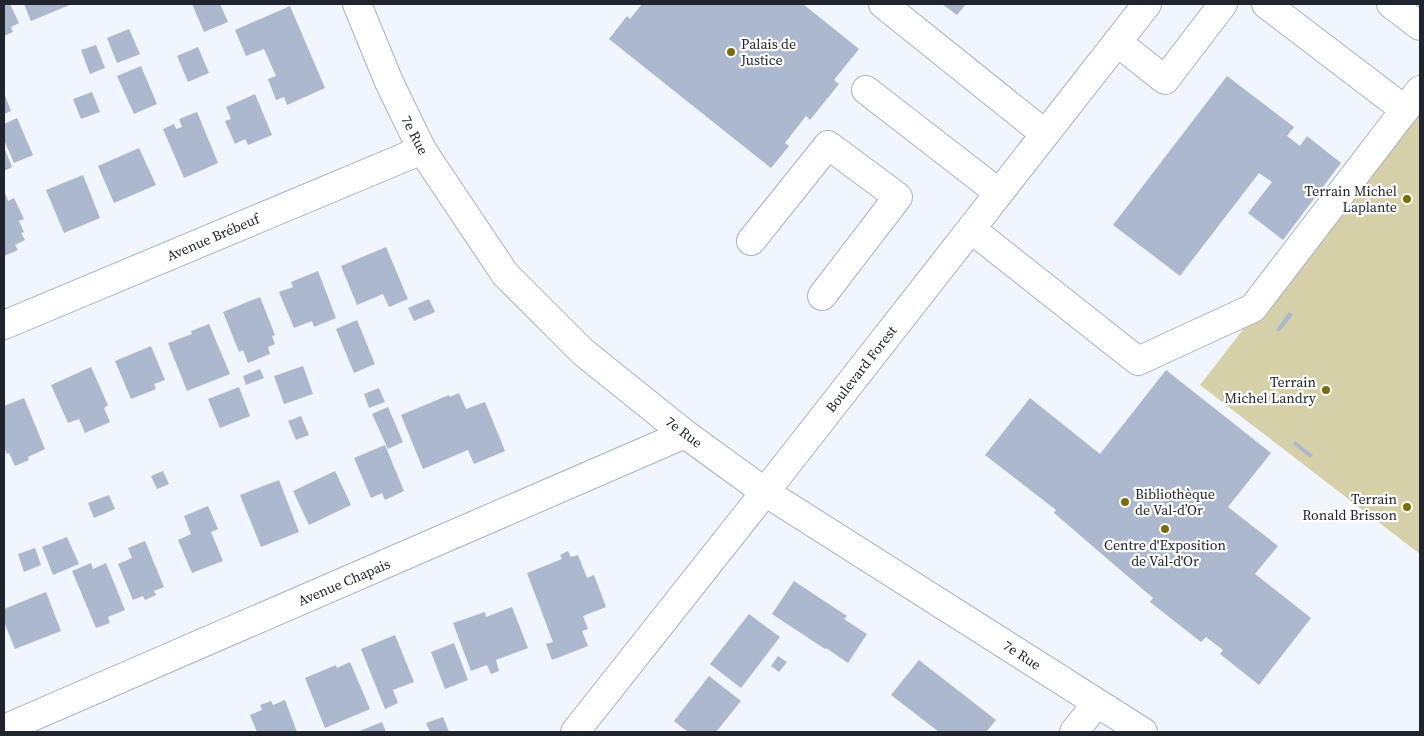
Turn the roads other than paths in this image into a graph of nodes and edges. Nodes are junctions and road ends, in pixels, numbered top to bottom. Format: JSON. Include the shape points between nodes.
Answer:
{"nodes":[{"id":1,"x":357,"y":4,"type":"edge"},
{"id":2,"x":882,"y":4,"type":"edge"},
{"id":3,"x":1147,"y":4,"type":"edge"},
{"id":4,"x":1224,"y":4,"type":"edge"},
{"id":5,"x":1266,"y":4,"type":"edge"},
{"id":6,"x":1391,"y":4,"type":"edge"},
{"id":7,"x":1420,"y":26,"type":"edge"},
{"id":8,"x":1117,"y":42,"type":"junction"},
{"id":9,"x":866,"y":90,"type":"dead end"},
{"id":10,"x":1412,"y":100,"type":"edge"},
{"id":11,"x":1045,"y":134,"type":"junction"},
{"id":12,"x":422,"y":150,"type":"junction"},
{"id":13,"x":999,"y":193,"type":"junction"},
{"id":14,"x":971,"y":229,"type":"junction"},
{"id":15,"x":751,"y":241,"type":"dead end"},
{"id":16,"x":822,"y":296,"type":"dead end"},
{"id":17,"x":4,"y":325,"type":"edge"},
{"id":18,"x":685,"y":434,"type":"junction"},
{"id":19,"x":765,"y":492,"type":"junction"},
{"id":20,"x":1097,"y":703,"type":"junction"},
{"id":21,"x":4,"y":729,"type":"edge"},
{"id":22,"x":574,"y":732,"type":"edge"},
{"id":23,"x":1074,"y":732,"type":"edge"},
{"id":24,"x":1143,"y":732,"type":"edge"}],
"edges":[{"from":1,"to":12,"type":"street","name":"7e Rue"},
{"from":2,"to":11,"type":"street"},
{"from":3,"to":8,"type":"street","name":"Boulevard Forest"},
{"from":4,"to":8,"type":"street","via":[[1165,80]]},
{"from":5,"to":10,"type":"street"},
{"from":6,"to":7,"type":"street"},
{"from":8,"to":11,"type":"street","name":"Boulevard Forest"},
{"from":9,"to":13,"type":"street"},
{"from":10,"to":14,"type":"street","via":[[1253,308],[1138,360]]},
{"from":11,"to":13,"type":"street","name":"Boulevard Forest"},
{"from":12,"to":17,"type":"street","name":"Avenue Brébeuf"},
{"from":12,"to":18,"type":"street","name":"7e Rue","via":[[505,274],[583,352]]},
{"from":13,"to":14,"type":"street","name":"Boulevard Forest"},
{"from":14,"to":19,"type":"street","name":"Boulevard Forest"},
{"from":15,"to":16,"type":"street","via":[[828,145],[898,197]]},
{"from":18,"to":19,"type":"street","name":"7e Rue"},
{"from":18,"to":21,"type":"street","name":"Avenue Chapais"},
{"from":19,"to":20,"type":"street","name":"7e Rue"},
{"from":19,"to":22,"type":"street","name":"Boulevard Forest"},
{"from":20,"to":23,"type":"street"},
{"from":20,"to":24,"type":"street","name":"7e Rue"}]}
